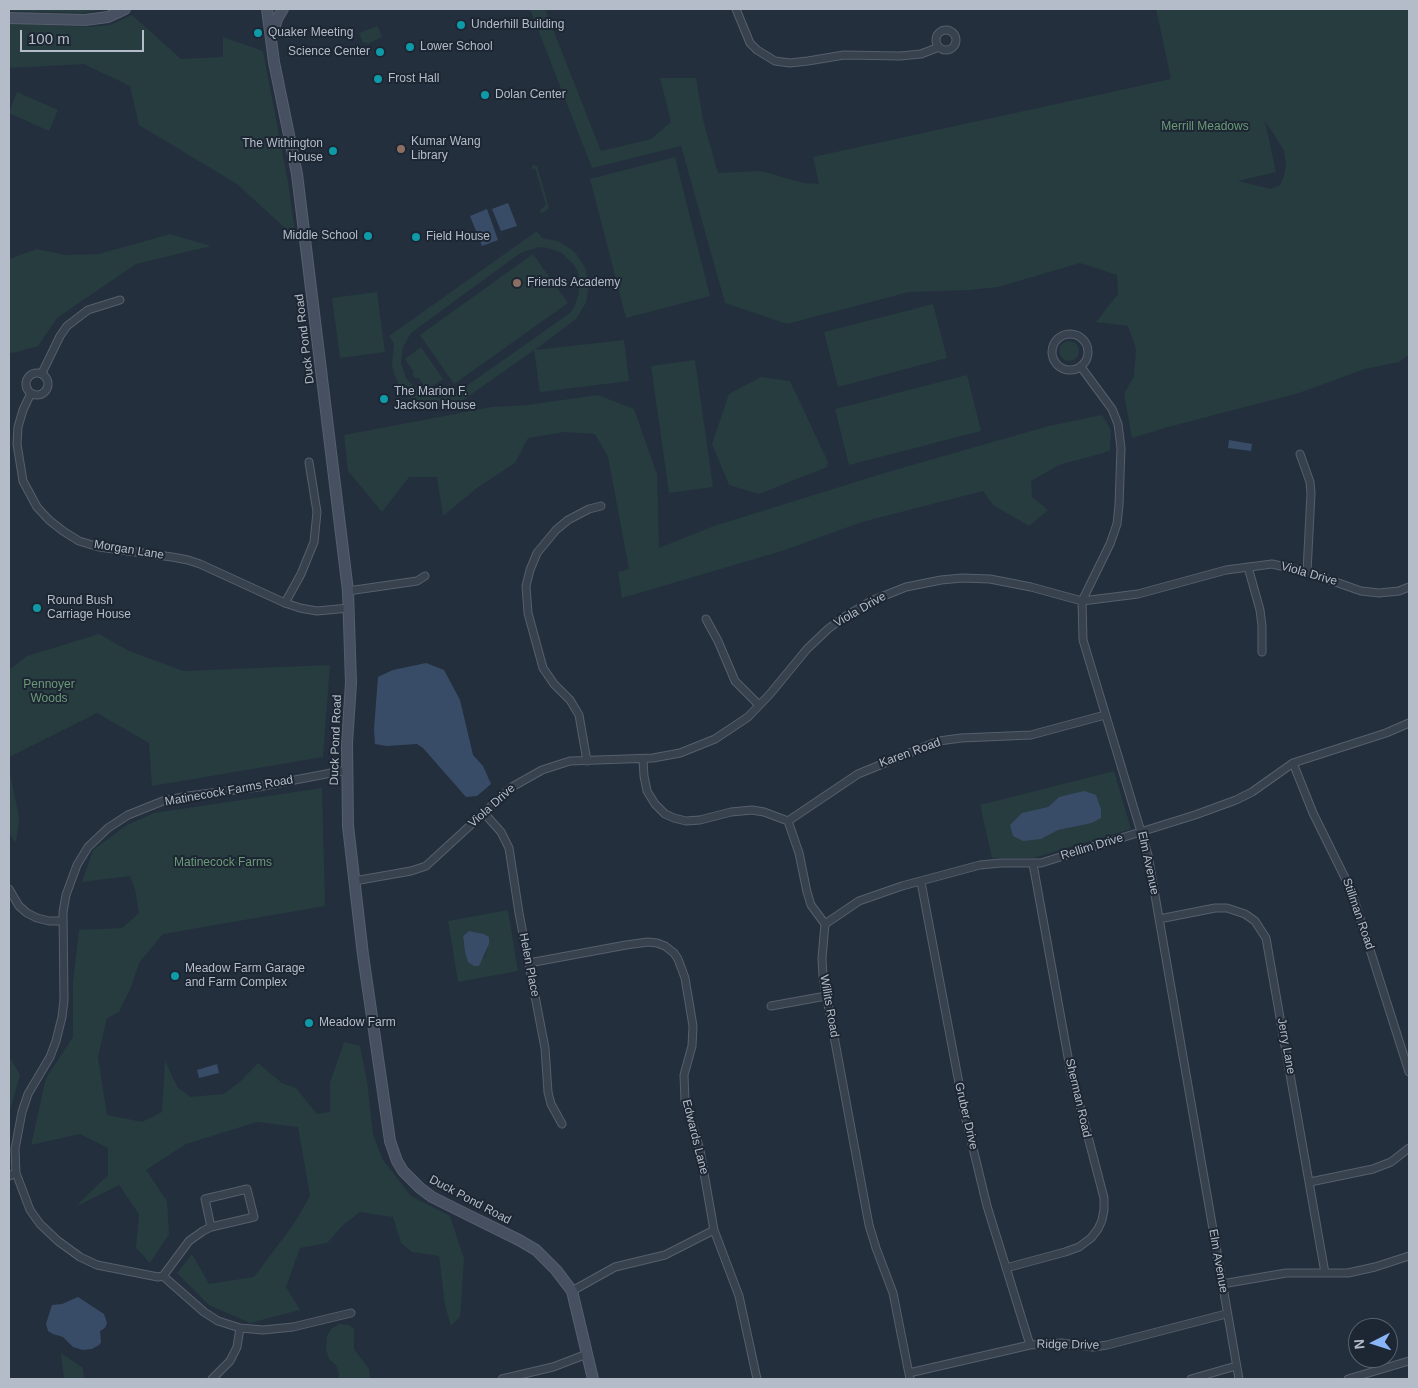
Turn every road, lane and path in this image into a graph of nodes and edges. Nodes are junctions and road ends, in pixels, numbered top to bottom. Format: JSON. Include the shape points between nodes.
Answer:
{"nodes":[{"id":1,"x":125,"y":9,"type":"edge"},
{"id":2,"x":267,"y":9,"type":"edge"},
{"id":3,"x":283,"y":9,"type":"edge"},
{"id":4,"x":736,"y":9,"type":"edge"},
{"id":5,"x":9,"y":18,"type":"edge"},
{"id":6,"x":271,"y":39,"type":"junction"},
{"id":7,"x":939,"y":47,"type":"dead end"},
{"id":8,"x":120,"y":300,"type":"dead end"},
{"id":9,"x":1081,"y":367,"type":"junction"},
{"id":10,"x":42,"y":373,"type":"junction"},
{"id":11,"x":31,"y":393,"type":"junction"},
{"id":12,"x":1300,"y":454,"type":"dead end"},
{"id":13,"x":309,"y":462,"type":"dead end"},
{"id":14,"x":601,"y":506,"type":"dead end"},
{"id":15,"x":1248,"y":567,"type":"junction"},
{"id":16,"x":1307,"y":572,"type":"junction"},
{"id":17,"x":425,"y":576,"type":"dead end"},
{"id":18,"x":1409,"y":587,"type":"edge"},
{"id":19,"x":348,"y":591,"type":"junction"},
{"id":20,"x":1082,"y":601,"type":"junction"},
{"id":21,"x":284,"y":603,"type":"junction"},
{"id":22,"x":349,"y":608,"type":"junction"},
{"id":23,"x":706,"y":619,"type":"dead end"},
{"id":24,"x":1262,"y":652,"type":"dead end"},
{"id":25,"x":759,"y":705,"type":"junction"},
{"id":26,"x":1105,"y":715,"type":"junction"},
{"id":27,"x":1409,"y":723,"type":"edge"},
{"id":28,"x":643,"y":760,"type":"junction"},
{"id":29,"x":587,"y":761,"type":"junction"},
{"id":30,"x":1293,"y":763,"type":"junction"},
{"id":31,"x":347,"y":770,"type":"junction"},
{"id":32,"x":484,"y":813,"type":"junction"},
{"id":33,"x":788,"y":821,"type":"junction"},
{"id":34,"x":1142,"y":832,"type":"junction"},
{"id":35,"x":1033,"y":864,"type":"junction"},
{"id":36,"x":354,"y":881,"type":"junction"},
{"id":37,"x":921,"y":882,"type":"junction"},
{"id":38,"x":9,"y":890,"type":"edge"},
{"id":39,"x":1159,"y":919,"type":"junction"},
{"id":40,"x":62,"y":922,"type":"junction"},
{"id":41,"x":825,"y":924,"type":"junction"},
{"id":42,"x":528,"y":963,"type":"junction"},
{"id":43,"x":826,"y":996,"type":"junction"},
{"id":44,"x":771,"y":1006,"type":"dead end"},
{"id":45,"x":1409,"y":1072,"type":"edge"},
{"id":46,"x":562,"y":1124,"type":"dead end"},
{"id":47,"x":1409,"y":1148,"type":"edge"},
{"id":48,"x":12,"y":1175,"type":"edge"},
{"id":49,"x":1310,"y":1182,"type":"junction"},
{"id":50,"x":211,"y":1227,"type":"junction"},
{"id":51,"x":714,"y":1230,"type":"junction"},
{"id":52,"x":1409,"y":1256,"type":"edge"},
{"id":53,"x":1006,"y":1268,"type":"junction"},
{"id":54,"x":1325,"y":1273,"type":"junction"},
{"id":55,"x":163,"y":1276,"type":"junction"},
{"id":56,"x":1222,"y":1284,"type":"junction"},
{"id":57,"x":572,"y":1291,"type":"junction"},
{"id":58,"x":351,"y":1313,"type":"dead end"},
{"id":59,"x":1226,"y":1314,"type":"junction"},
{"id":60,"x":240,"y":1328,"type":"junction"},
{"id":61,"x":1030,"y":1345,"type":"junction"},
{"id":62,"x":587,"y":1354,"type":"junction"},
{"id":63,"x":1409,"y":1361,"type":"edge"},
{"id":64,"x":1236,"y":1366,"type":"junction"},
{"id":65,"x":909,"y":1376,"type":"edge"},
{"id":66,"x":212,"y":1379,"type":"edge"},
{"id":67,"x":502,"y":1379,"type":"edge"},
{"id":68,"x":593,"y":1379,"type":"edge"},
{"id":69,"x":757,"y":1379,"type":"edge"},
{"id":70,"x":1191,"y":1379,"type":"edge"},
{"id":71,"x":1239,"y":1379,"type":"edge"},
{"id":72,"x":1348,"y":1379,"type":"edge"}],
"edges":[{"from":1,"to":5,"type":"street","via":[[108,17],[85,20]]},
{"from":2,"to":6,"type":"street","name":"Duck Pond Road"},
{"from":3,"to":6,"type":"street"},
{"from":4,"to":7,"type":"street","via":[[750,43],[775,62],[790,63],[844,55],[900,56],[921,54]]},
{"from":6,"to":19,"type":"street","name":"Duck Pond Road","via":[[297,174]]},
{"from":8,"to":10,"type":"street","name":"Morgan Lane","via":[[96,306],[77,317],[60,336]]},
{"from":9,"to":9,"type":"street","via":[[1088,354],[1085,342],[1070,333],[1059,337],[1052,346],[1052,358],[1056,364],[1066,370]]},
{"from":9,"to":20,"type":"street","name":"Elm Avenue","via":[[1112,409],[1121,448],[1117,524]]},
{"from":10,"to":11,"type":"street","name":"Morgan Lane","via":[[28,377],[26,388]]},
{"from":10,"to":11,"type":"street","name":"Morgan Lane","via":[[48,380],[47,390],[41,394]]},
{"from":11,"to":21,"type":"street","name":"Morgan Lane","via":[[18,427],[16,444],[23,481],[37,507],[49,520],[79,541],[188,560]]},
{"from":12,"to":16,"type":"street","via":[[1311,493]]},
{"from":13,"to":21,"type":"street","via":[[317,512],[314,542]]},
{"from":14,"to":29,"type":"street","via":[[568,520],[556,530],[537,553],[526,586],[528,613],[543,668],[579,715]]},
{"from":15,"to":16,"type":"street","name":"Viola Drive","via":[[1272,564]]},
{"from":15,"to":20,"type":"street","name":"Viola Drive","via":[[1138,594]]},
{"from":15,"to":24,"type":"street","via":[[1260,610]]},
{"from":16,"to":18,"type":"street","name":"Viola Drive","via":[[1361,591],[1380,593]]},
{"from":17,"to":19,"type":"street","via":[[417,581]]},
{"from":19,"to":22,"type":"street","name":"Duck Pond Road"},
{"from":20,"to":25,"type":"street","name":"Viola Drive","via":[[990,578],[941,580],[906,587],[872,601],[828,629]]},
{"from":20,"to":26,"type":"street","name":"Elm Avenue","via":[[1083,640]]},
{"from":21,"to":22,"type":"street","name":"Morgan Lane","via":[[318,611]]},
{"from":22,"to":31,"type":"street","name":"Duck Pond Road","via":[[351,684]]},
{"from":23,"to":25,"type":"street","via":[[732,675]]},
{"from":25,"to":28,"type":"street","name":"Viola Drive","via":[[735,726],[702,745]]},
{"from":26,"to":33,"type":"street","name":"Karen Road","via":[[1031,735],[938,742],[858,774]]},
{"from":26,"to":34,"type":"street","name":"Elm Avenue"},
{"from":27,"to":30,"type":"street","name":"Rellim Drive"},
{"from":28,"to":29,"type":"street","name":"Viola Drive"},
{"from":28,"to":33,"type":"street","via":[[647,791],[654,804],[674,818],[700,820],[752,810]]},
{"from":29,"to":32,"type":"street","name":"Viola Drive","via":[[562,763],[530,776]]},
{"from":30,"to":34,"type":"street","name":"Rellim Drive","via":[[1236,800]]},
{"from":30,"to":45,"type":"street","name":"Stillman Road","via":[[1313,813],[1351,890]]},
{"from":31,"to":36,"type":"street","name":"Duck Pond Road","via":[[348,826]]},
{"from":31,"to":40,"type":"street","name":"Matinecock Farms Road","via":[[180,797],[128,815],[108,828],[82,856],[66,895]]},
{"from":32,"to":36,"type":"street","name":"Viola Drive","via":[[426,866]]},
{"from":32,"to":42,"type":"street","name":"Helen Place","via":[[501,832],[509,848]]},
{"from":33,"to":41,"type":"street","via":[[811,905]]},
{"from":34,"to":35,"type":"street","name":"Rellim Drive"},
{"from":34,"to":39,"type":"street","name":"Elm Avenue"},
{"from":35,"to":37,"type":"street","name":"Rellim Drive","via":[[980,865]]},
{"from":35,"to":53,"type":"street","name":"Sherman Road","via":[[1070,1068],[1104,1198],[1104,1210],[1098,1229],[1079,1247]]},
{"from":36,"to":57,"type":"street","name":"Duck Pond Road","via":[[387,1123],[397,1161],[411,1180],[432,1197],[536,1250]]},
{"from":37,"to":41,"type":"street","name":"Rellim Drive","via":[[866,897]]},
{"from":37,"to":53,"type":"street","name":"Gruber Drive","via":[[965,1115]]},
{"from":38,"to":40,"type":"street","via":[[27,913],[43,920]]},
{"from":39,"to":49,"type":"street","name":"Jerry Lane","via":[[1227,908],[1245,914],[1262,930],[1269,950]]},
{"from":39,"to":56,"type":"street","name":"Elm Avenue"},
{"from":40,"to":48,"type":"street","name":"Matinecock Farms Road","via":[[62,1017],[50,1057],[28,1094],[22,1112]]},
{"from":41,"to":43,"type":"street","name":"Willits Road","via":[[822,977]]},
{"from":42,"to":46,"type":"street","name":"Helen Place","via":[[545,1048],[548,1092]]},
{"from":42,"to":51,"type":"street","name":"Edwards Lane","via":[[648,942],[665,946],[674,953],[685,978],[693,1026],[692,1046],[684,1075],[685,1101],[700,1150]]},
{"from":43,"to":44,"type":"street"},
{"from":43,"to":65,"type":"street","name":"Willits Road","via":[[869,1225],[893,1293]]},
{"from":47,"to":49,"type":"street","via":[[1391,1162],[1373,1169]]},
{"from":48,"to":55,"type":"street","name":"Matinecock Farms Road","via":[[40,1224],[80,1257],[97,1265]]},
{"from":49,"to":54,"type":"street","name":"Jerry Lane"},
{"from":50,"to":50,"type":"street","via":[[254,1217],[247,1189],[205,1199]]},
{"from":50,"to":55,"type":"street","via":[[189,1241]]},
{"from":51,"to":57,"type":"street","via":[[665,1254],[616,1267]]},
{"from":51,"to":69,"type":"street","name":"Edwards Lane","via":[[739,1296]]},
{"from":52,"to":54,"type":"street","via":[[1348,1273]]},
{"from":53,"to":61,"type":"street","name":"Gruber Drive"},
{"from":54,"to":56,"type":"street","via":[[1286,1273]]},
{"from":55,"to":60,"type":"street","via":[[204,1312],[218,1321]]},
{"from":56,"to":59,"type":"street","name":"Elm Avenue"},
{"from":57,"to":62,"type":"street","name":"Duck Pond Road"},
{"from":58,"to":60,"type":"street","via":[[293,1327]]},
{"from":59,"to":61,"type":"street","name":"Ridge Drive","via":[[1107,1345]]},
{"from":59,"to":64,"type":"street","name":"Elm Avenue"},
{"from":60,"to":66,"type":"street","via":[[230,1362]]},
{"from":61,"to":65,"type":"street","name":"Ridge Drive"},
{"from":62,"to":67,"type":"street","via":[[552,1367]]},
{"from":62,"to":68,"type":"street","name":"Duck Pond Road"},
{"from":63,"to":72,"type":"street"},
{"from":64,"to":70,"type":"street"},
{"from":64,"to":71,"type":"street","name":"Elm Avenue"}]}
